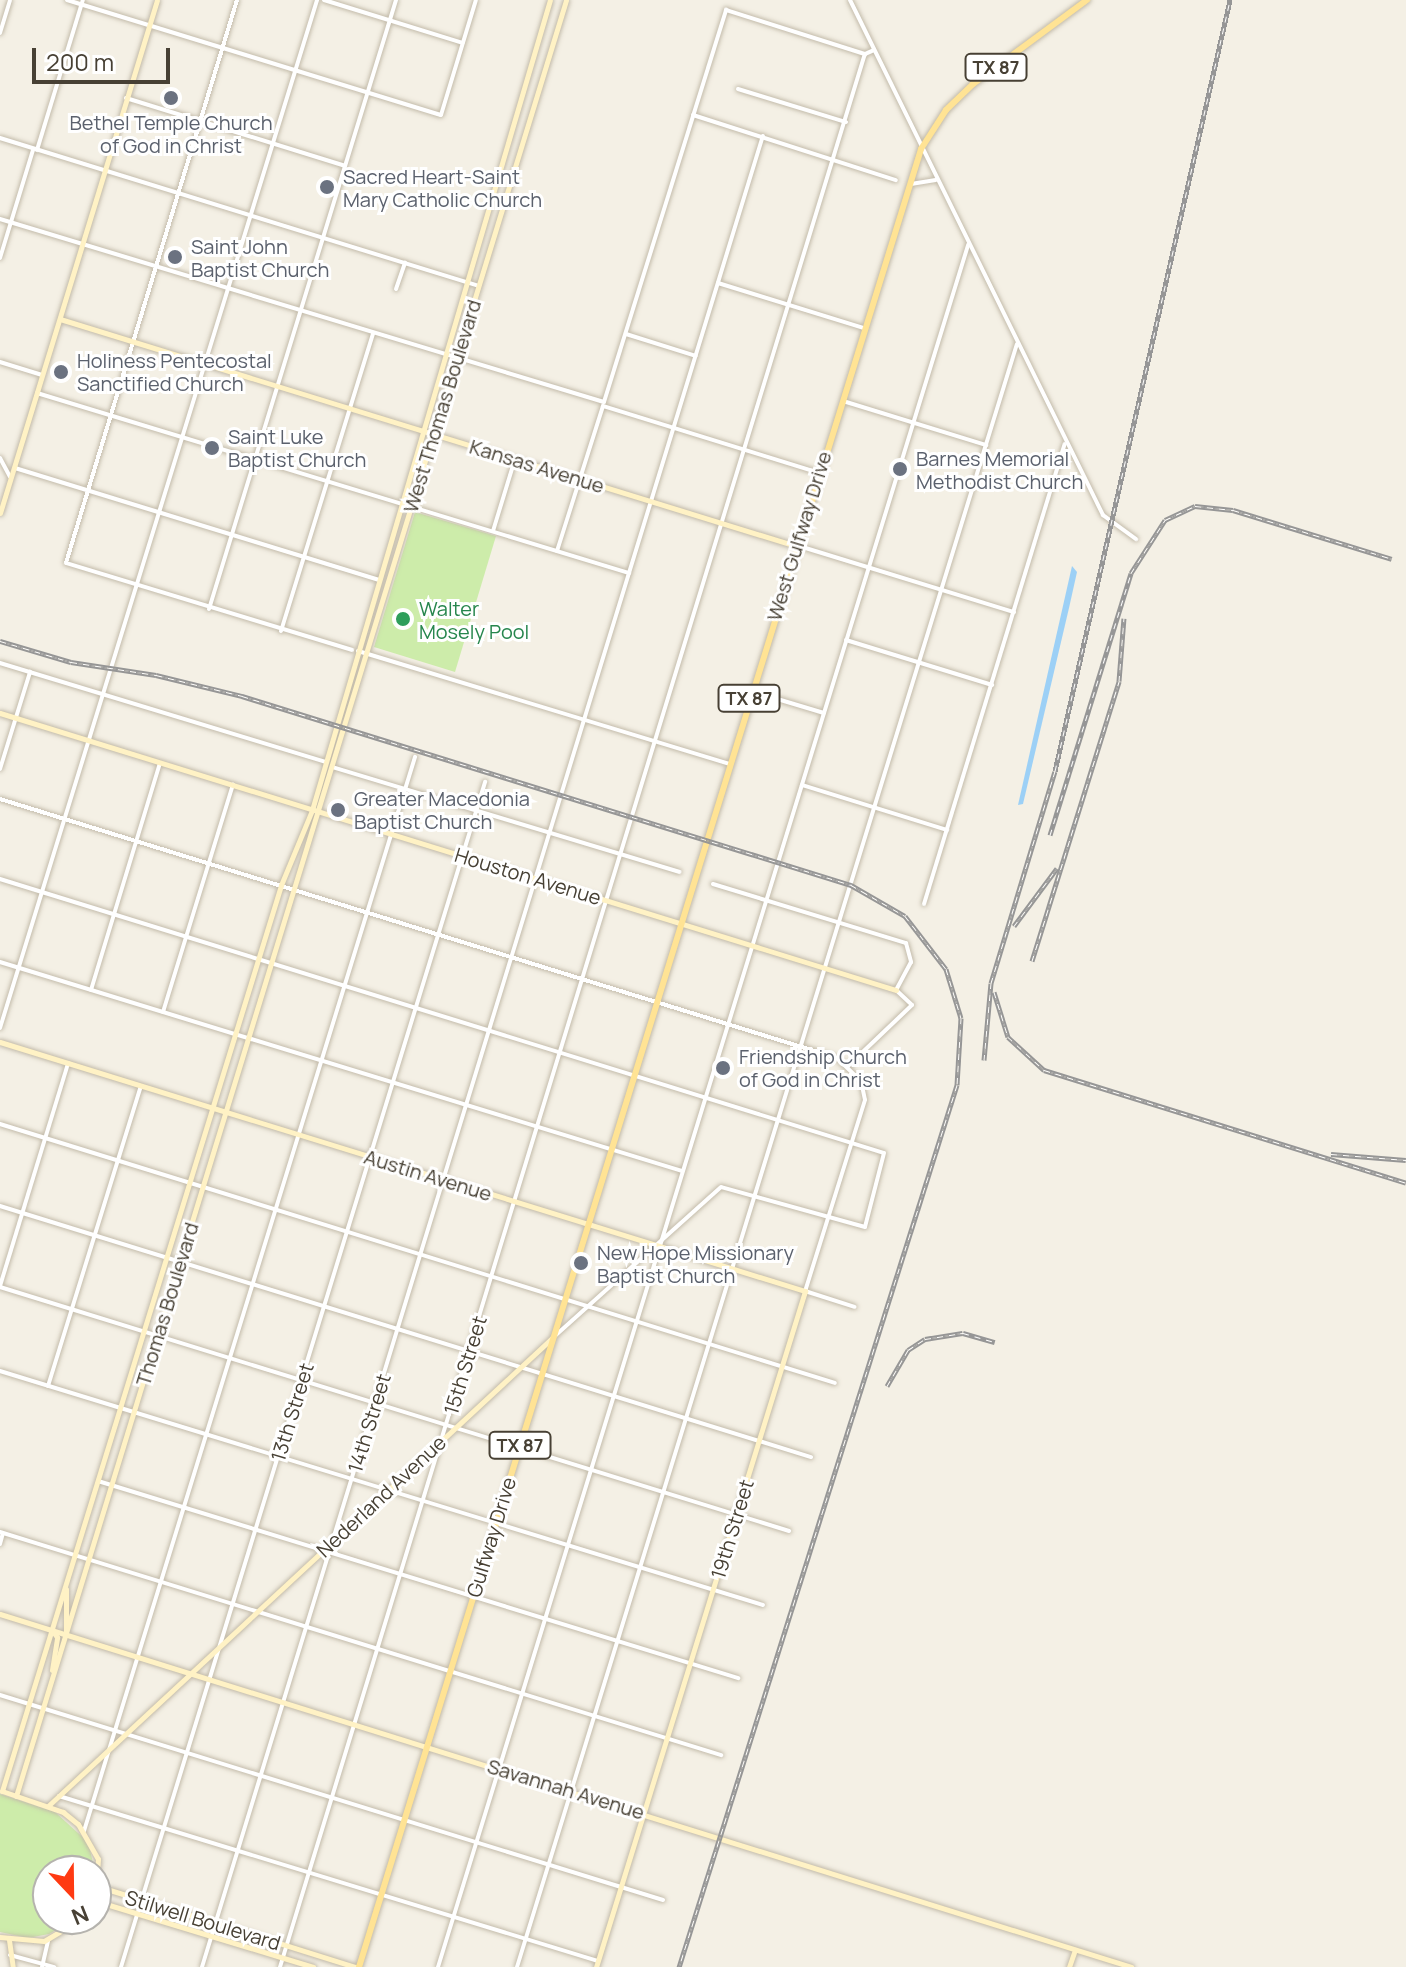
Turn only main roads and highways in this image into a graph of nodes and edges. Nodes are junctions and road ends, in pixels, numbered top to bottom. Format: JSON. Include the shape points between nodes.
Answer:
{"nodes":[{"id":1,"x":1087,"y":0,"type":"edge"},
{"id":2,"x":680,"y":923,"type":"joint"},
{"id":3,"x":357,"y":1967,"type":"edge"}],
"edges":[{"from":1,"to":2,"type":"main road","name":"West Gulfway Drive","number":"TX 87","via":[[973,84],[946,110],[921,149]]},
{"from":2,"to":3,"type":"main road","name":"Gulfway Drive","number":"TX 87"}]}
